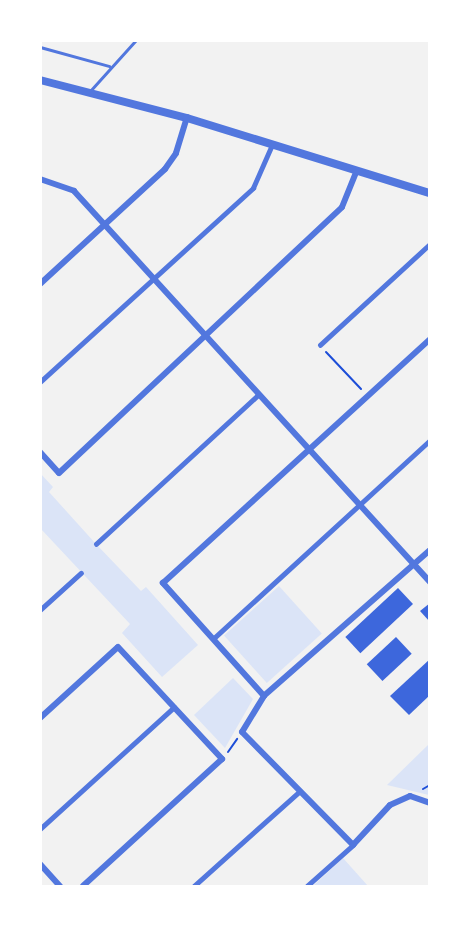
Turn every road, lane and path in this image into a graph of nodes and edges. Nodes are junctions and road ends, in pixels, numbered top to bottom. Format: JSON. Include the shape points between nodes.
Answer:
{"nodes":[{"id":1,"x":136,"y":40,"type":"edge"},
{"id":2,"x":40,"y":47,"type":"edge"},
{"id":3,"x":110,"y":66,"type":"junction"},
{"id":4,"x":40,"y":80,"type":"edge"},
{"id":5,"x":88,"y":93,"type":"junction"},
{"id":6,"x":187,"y":118,"type":"junction"},
{"id":7,"x":271,"y":147,"type":"junction"},
{"id":8,"x":356,"y":172,"type":"junction"},
{"id":9,"x":40,"y":179,"type":"edge"},
{"id":10,"x":429,"y":193,"type":"edge"},
{"id":11,"x":104,"y":225,"type":"junction"},
{"id":12,"x":429,"y":244,"type":"edge"},
{"id":13,"x":153,"y":279,"type":"junction"},
{"id":14,"x":40,"y":284,"type":"edge"},
{"id":15,"x":207,"y":338,"type":"junction"},
{"id":16,"x":429,"y":339,"type":"edge"},
{"id":17,"x":320,"y":345,"type":"joint"},
{"id":18,"x":40,"y":382,"type":"edge"},
{"id":19,"x":258,"y":395,"type":"junction"},
{"id":20,"x":367,"y":396,"type":"junction"},
{"id":21,"x":429,"y":440,"type":"edge"},
{"id":22,"x":308,"y":450,"type":"junction"},
{"id":23,"x":40,"y":452,"type":"edge"},
{"id":24,"x":359,"y":506,"type":"junction"},
{"id":25,"x":96,"y":544,"type":"dead end"},
{"id":26,"x":429,"y":550,"type":"edge"},
{"id":27,"x":413,"y":566,"type":"junction"},
{"id":28,"x":81,"y":573,"type":"dead end"},
{"id":29,"x":429,"y":582,"type":"edge"},
{"id":30,"x":40,"y":610,"type":"edge"},
{"id":31,"x":213,"y":639,"type":"junction"},
{"id":32,"x":264,"y":696,"type":"junction"},
{"id":33,"x":174,"y":707,"type":"junction"},
{"id":34,"x":40,"y":718,"type":"edge"},
{"id":35,"x":242,"y":732,"type":"junction"},
{"id":36,"x":222,"y":759,"type":"junction"},
{"id":37,"x":300,"y":790,"type":"junction"},
{"id":38,"x":429,"y":803,"type":"edge"},
{"id":39,"x":40,"y":829,"type":"edge"},
{"id":40,"x":353,"y":844,"type":"junction"},
{"id":41,"x":40,"y":864,"type":"edge"},
{"id":42,"x":60,"y":886,"type":"edge"},
{"id":43,"x":83,"y":886,"type":"edge"},
{"id":44,"x":194,"y":886,"type":"edge"},
{"id":45,"x":307,"y":886,"type":"edge"}],
"edges":[{"from":1,"to":3,"type":"lane"},
{"from":2,"to":3,"type":"lane"},
{"from":3,"to":5,"type":"lane"},
{"from":4,"to":5,"type":"street"},
{"from":5,"to":6,"type":"street"},
{"from":6,"to":7,"type":"street"},
{"from":6,"to":11,"type":"street","via":[[176,153],[165,169]]},
{"from":7,"to":8,"type":"street"},
{"from":7,"to":13,"type":"street","via":[[254,188]]},
{"from":8,"to":10,"type":"street"},
{"from":8,"to":15,"type":"street","via":[[342,207]]},
{"from":9,"to":11,"type":"street","via":[[74,191]]},
{"from":11,"to":13,"type":"street"},
{"from":11,"to":14,"type":"street"},
{"from":12,"to":17,"type":"street"},
{"from":13,"to":15,"type":"street"},
{"from":13,"to":18,"type":"street"},
{"from":15,"to":19,"type":"street"},
{"from":15,"to":23,"type":"street","via":[[59,473]]},
{"from":16,"to":20,"type":"street"},
{"from":17,"to":20,"type":"path"},
{"from":19,"to":22,"type":"street"},
{"from":19,"to":25,"type":"street"},
{"from":20,"to":22,"type":"street"},
{"from":21,"to":24,"type":"street"},
{"from":22,"to":24,"type":"street"},
{"from":22,"to":31,"type":"street","via":[[163,583]]},
{"from":24,"to":27,"type":"street"},
{"from":24,"to":31,"type":"street"},
{"from":26,"to":27,"type":"street"},
{"from":27,"to":29,"type":"street"},
{"from":27,"to":32,"type":"street"},
{"from":28,"to":30,"type":"street"},
{"from":31,"to":32,"type":"street"},
{"from":32,"to":35,"type":"street"},
{"from":33,"to":34,"type":"street","via":[[118,647]]},
{"from":33,"to":36,"type":"street"},
{"from":33,"to":39,"type":"street"},
{"from":35,"to":36,"type":"path"},
{"from":35,"to":37,"type":"street"},
{"from":36,"to":43,"type":"street"},
{"from":37,"to":40,"type":"street"},
{"from":37,"to":44,"type":"street"},
{"from":38,"to":40,"type":"street","via":[[410,796],[390,805]]},
{"from":40,"to":45,"type":"street"},
{"from":41,"to":42,"type":"street"}]}
